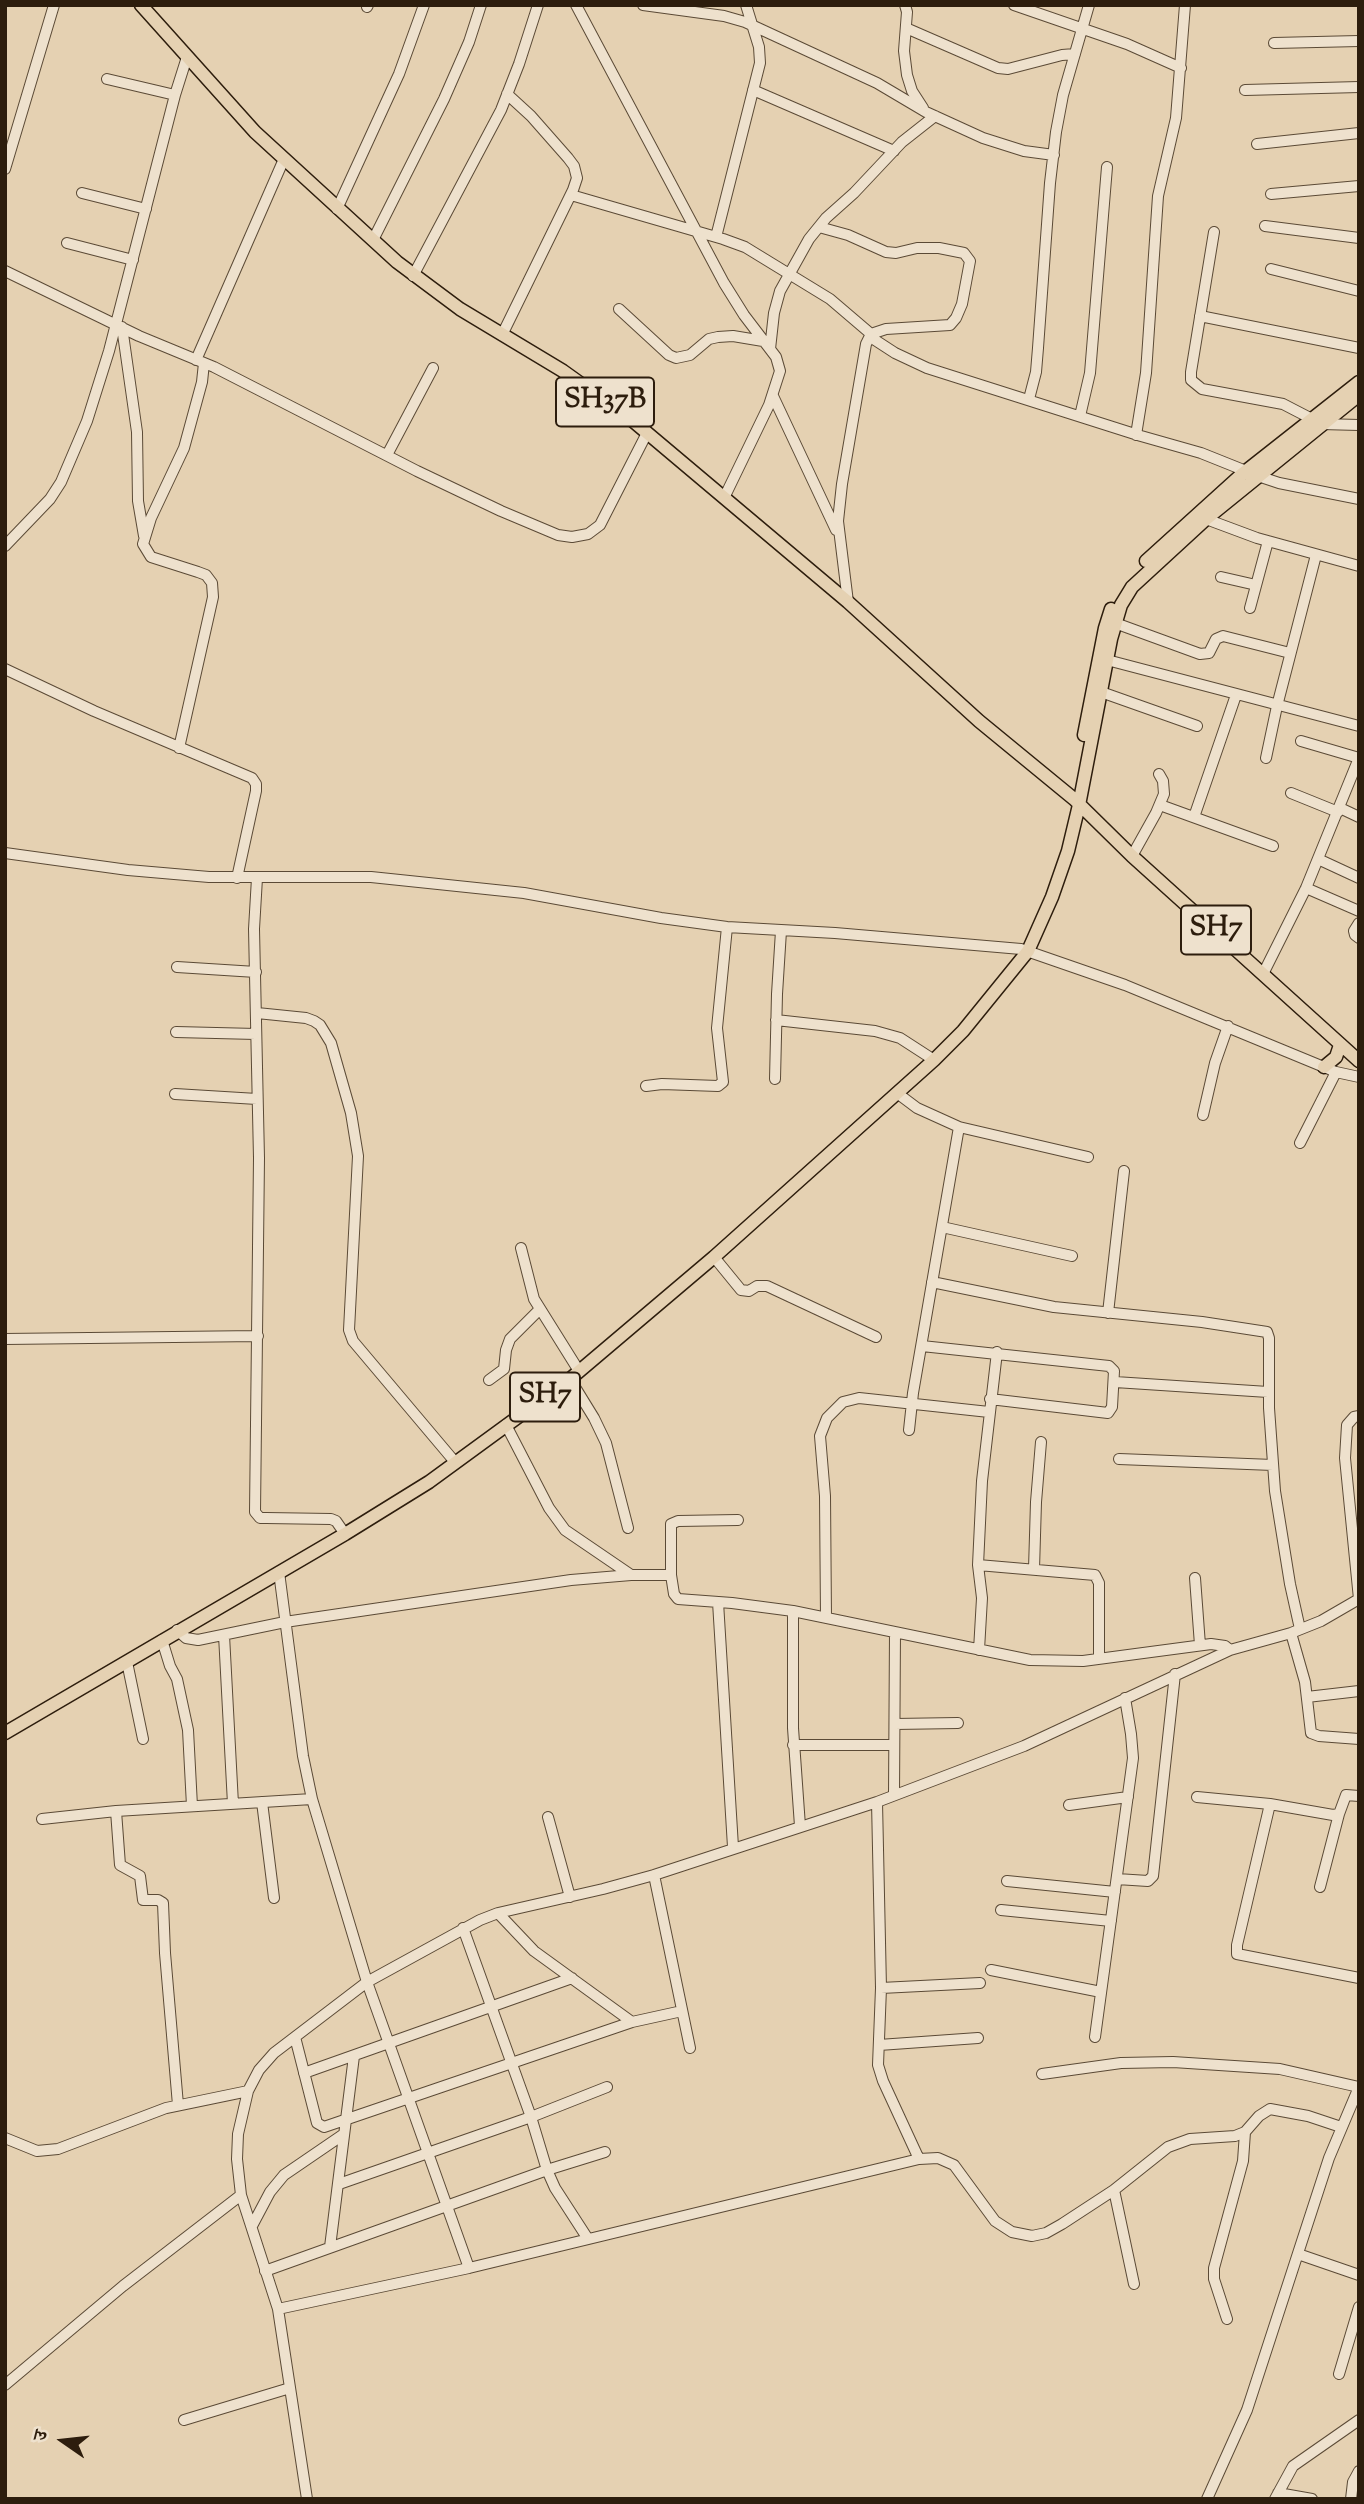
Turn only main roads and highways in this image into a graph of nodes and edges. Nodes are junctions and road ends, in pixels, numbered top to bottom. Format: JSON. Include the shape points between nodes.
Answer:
{"nodes":[{"id":1,"x":141,"y":5,"type":"edge"},
{"id":2,"x":1359,"y":382,"type":"edge"},
{"id":3,"x":1359,"y":395,"type":"edge"},
{"id":4,"x":1316,"y":422,"type":"junction"},
{"id":5,"x":1252,"y":474,"type":"junction"},
{"id":6,"x":1076,"y":802,"type":"junction"},
{"id":7,"x":1340,"y":1045,"type":"junction"},
{"id":8,"x":1359,"y":1061,"type":"edge"},
{"id":9,"x":1330,"y":1070,"type":"road end"},
{"id":10,"x":5,"y":1733,"type":"edge"}],
"edges":[{"from":1,"to":6,"type":"main road","number":"SH37B","via":[[255,132],[413,276],[563,371],[648,433]]},
{"from":2,"to":4,"type":"main road"},
{"from":3,"to":4,"type":"main road"},
{"from":4,"to":5,"type":"main road"},
{"from":5,"to":6,"type":"main road","via":[[1151,567],[1121,605]]},
{"from":5,"to":6,"type":"main road","via":[[1147,560],[1113,603],[1091,695]]},
{"from":6,"to":7,"type":"main road","number":"SH7"},
{"from":6,"to":10,"type":"main road","number":"SH7","via":[[1054,872],[1014,969],[934,1060],[714,1257],[574,1375],[410,1495]]},
{"from":7,"to":8,"type":"main road","number":"SH7"},
{"from":7,"to":9,"type":"main road"}]}
